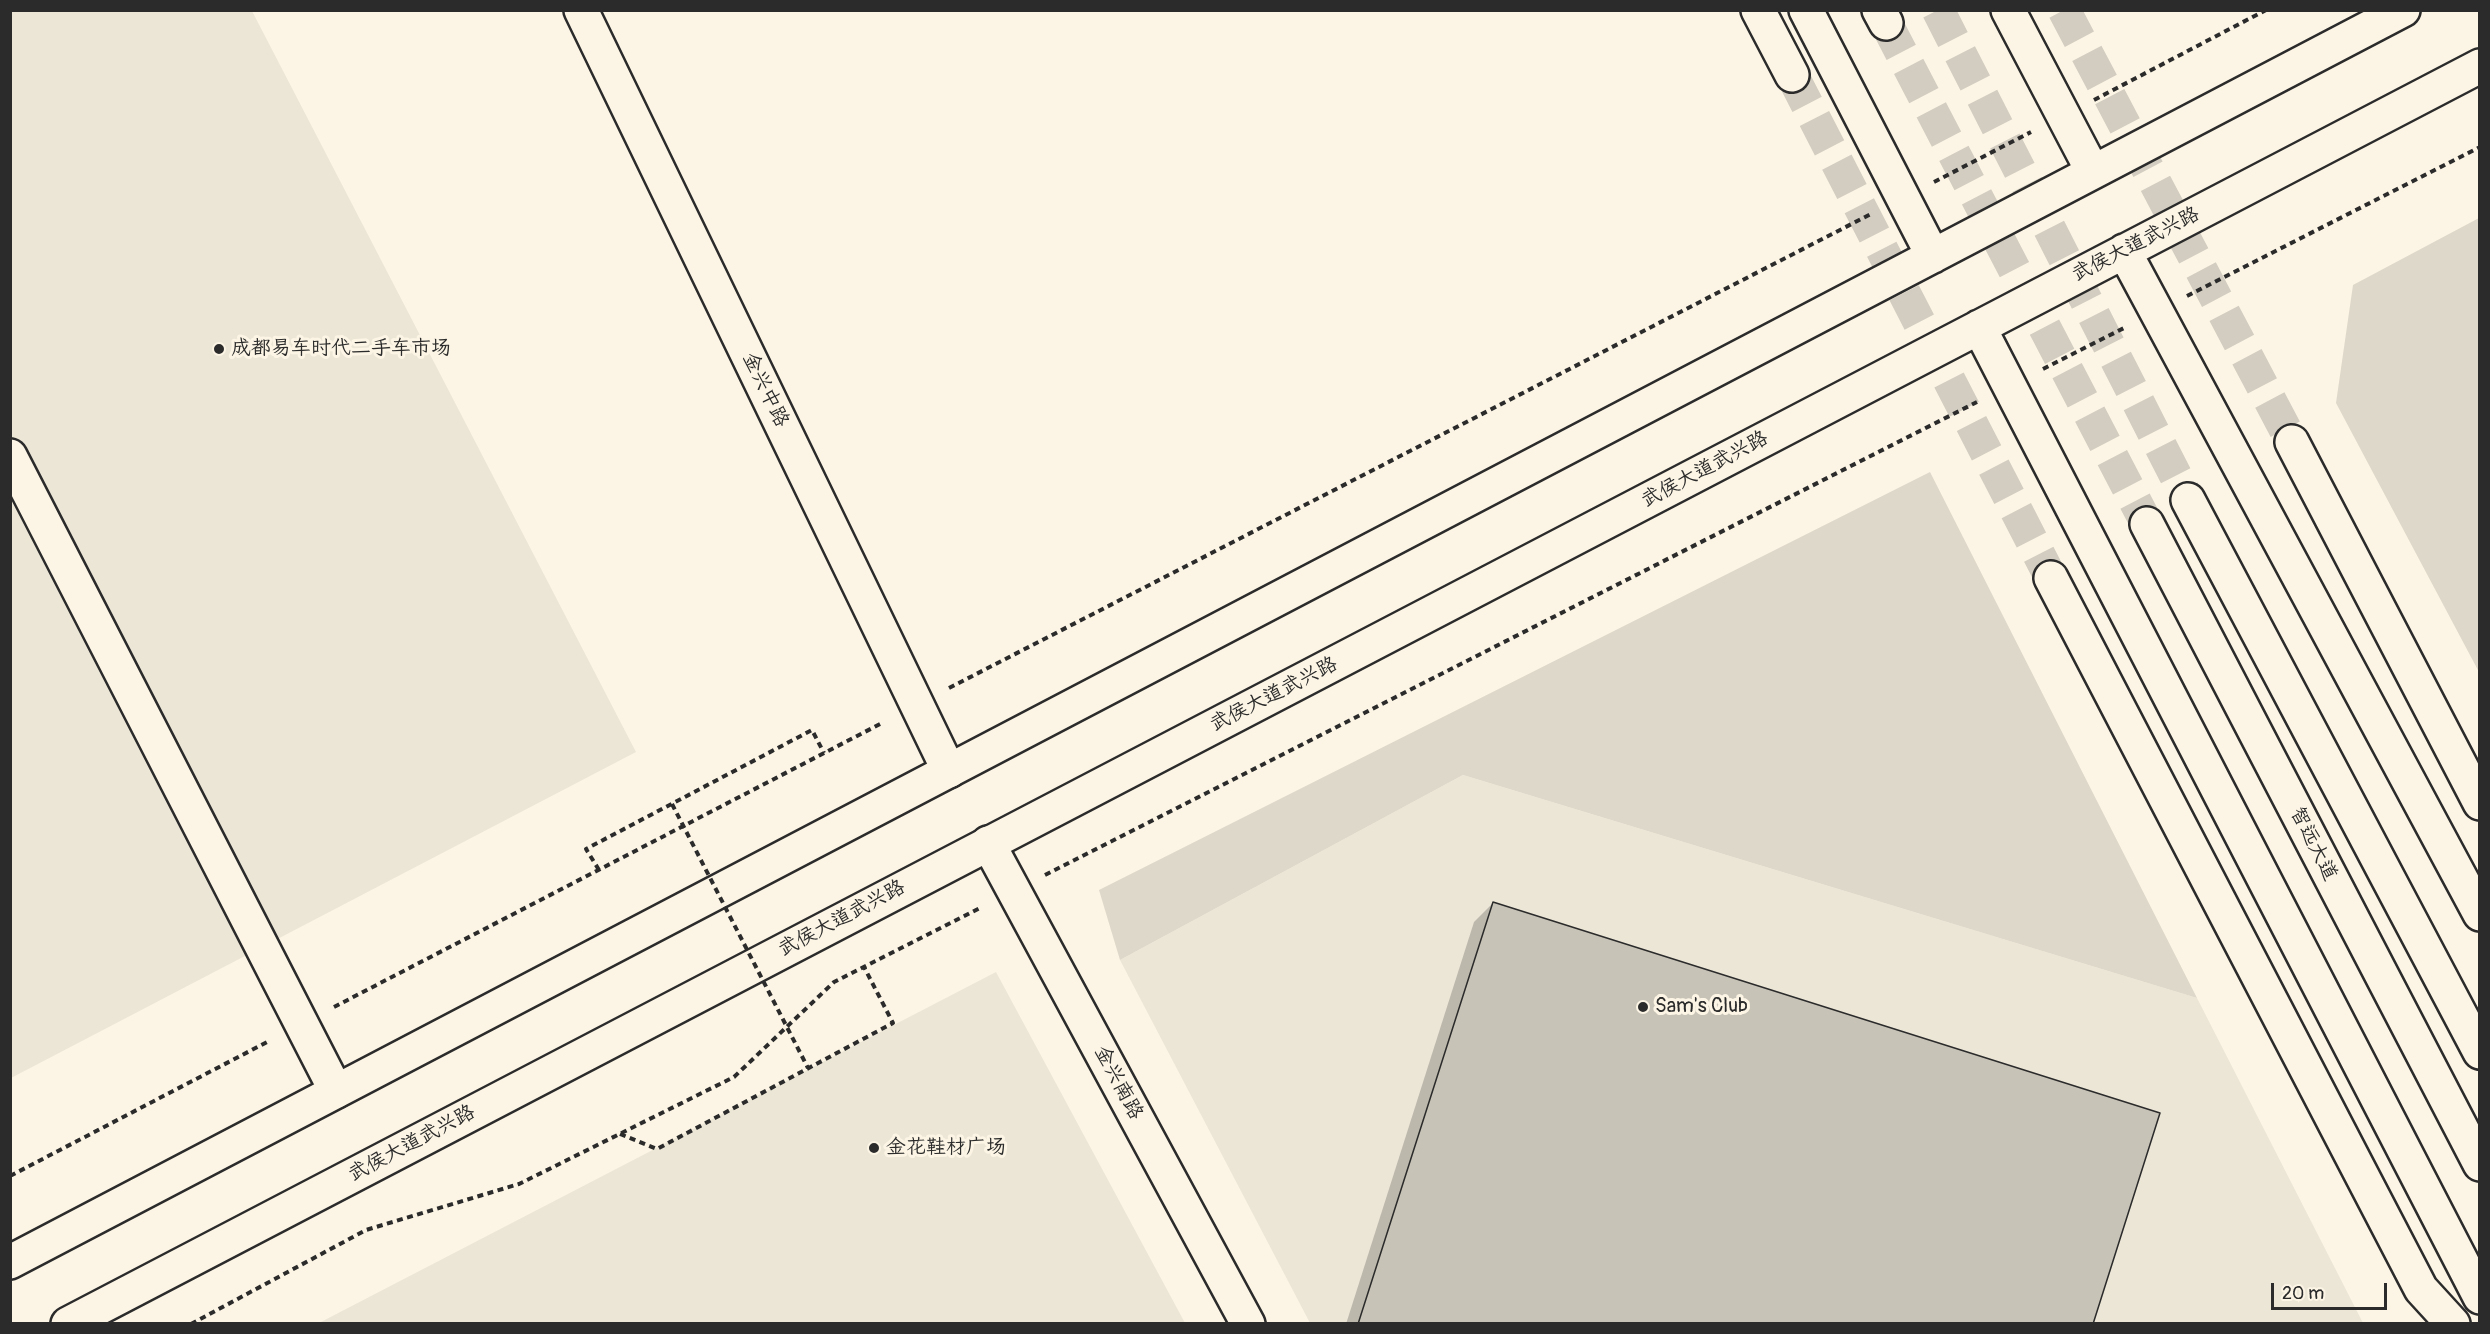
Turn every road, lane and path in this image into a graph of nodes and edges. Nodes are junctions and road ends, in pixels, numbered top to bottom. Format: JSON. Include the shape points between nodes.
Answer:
{"nodes":[{"id":1,"x":581,"y":10,"type":"edge"},
{"id":2,"x":1758,"y":10,"type":"edge"},
{"id":3,"x":1806,"y":10,"type":"edge"},
{"id":4,"x":2008,"y":10,"type":"edge"},
{"id":5,"x":2266,"y":10,"type":"edge"},
{"id":6,"x":2403,"y":10,"type":"edge"},
{"id":7,"x":2480,"y":66,"type":"edge"},
{"id":8,"x":1792,"y":75,"type":"tunnel mouth"},
{"id":9,"x":2063,"y":116,"type":"junction"},
{"id":10,"x":2480,"y":147,"type":"edge"},
{"id":11,"x":2093,"y":172,"type":"junction"},
{"id":12,"x":1903,"y":198,"type":"junction"},
{"id":13,"x":2124,"y":251,"type":"junction"},
{"id":14,"x":1933,"y":256,"type":"junction"},
{"id":15,"x":2157,"y":311,"type":"junction"},
{"id":16,"x":1979,"y":327,"type":"junction"},
{"id":17,"x":2010,"y":386,"type":"junction"},
{"id":18,"x":2292,"y":441,"type":"tunnel mouth"},
{"id":19,"x":10,"y":456,"type":"edge"},
{"id":20,"x":2188,"y":500,"type":"tunnel mouth"},
{"id":21,"x":2146,"y":524,"type":"tunnel mouth"},
{"id":22,"x":2052,"y":578,"type":"tunnel mouth"},
{"id":23,"x":918,"y":704,"type":"junction"},
{"id":24,"x":824,"y":753,"type":"junction"},
{"id":25,"x":949,"y":771,"type":"junction"},
{"id":26,"x":2480,"y":803,"type":"edge"},
{"id":27,"x":672,"y":804,"type":"junction"},
{"id":28,"x":988,"y":843,"type":"junction"},
{"id":29,"x":599,"y":870,"type":"junction"},
{"id":30,"x":1014,"y":891,"type":"junction"},
{"id":31,"x":2480,"y":914,"type":"edge"},
{"id":32,"x":864,"y":967,"type":"junction"},
{"id":33,"x":302,"y":1024,"type":"junction"},
{"id":34,"x":2480,"y":1052,"type":"edge"},
{"id":35,"x":808,"y":1068,"type":"junction"},
{"id":36,"x":336,"y":1092,"type":"junction"},
{"id":37,"x":619,"y":1134,"type":"junction"},
{"id":38,"x":2480,"y":1164,"type":"edge"},
{"id":39,"x":10,"y":1176,"type":"edge"},
{"id":40,"x":10,"y":1262,"type":"edge"},
{"id":41,"x":2480,"y":1297,"type":"edge"},
{"id":42,"x":68,"y":1323,"type":"edge"},
{"id":43,"x":190,"y":1323,"type":"edge"},
{"id":44,"x":1248,"y":1323,"type":"edge"},
{"id":45,"x":2453,"y":1323,"type":"edge"}],
"edges":[{"from":1,"to":23,"type":"main road","name":"金兴中路"},
{"from":2,"to":8,"type":"main road"},
{"from":3,"to":12,"type":"main road"},
{"from":4,"to":9,"type":"main road"},
{"from":5,"to":9,"type":"path"},
{"from":6,"to":11,"type":"main road"},
{"from":7,"to":13,"type":"main road","name":"武侯大道武兴路"},
{"from":9,"to":11,"type":"main road"},
{"from":9,"to":12,"type":"path"},
{"from":10,"to":15,"type":"path"},
{"from":11,"to":14,"type":"main road"},
{"from":12,"to":14,"type":"main road"},
{"from":12,"to":23,"type":"path"},
{"from":13,"to":15,"type":"main road"},
{"from":13,"to":16,"type":"main road","name":"武侯大道武兴路"},
{"from":14,"to":25,"type":"main road"},
{"from":15,"to":17,"type":"path"},
{"from":15,"to":31,"type":"main road"},
{"from":16,"to":17,"type":"main road"},
{"from":16,"to":28,"type":"main road","name":"武侯大道武兴路"},
{"from":17,"to":30,"type":"path"},
{"from":17,"to":41,"type":"main road"},
{"from":18,"to":26,"type":"main road"},
{"from":19,"to":33,"type":"main road"},
{"from":20,"to":34,"type":"main road"},
{"from":21,"to":38,"type":"main road","name":"智远大道"},
{"from":22,"to":45,"type":"main road","via":[[2421,1289]]},
{"from":23,"to":24,"type":"path"},
{"from":23,"to":25,"type":"main road","name":"金兴中路"},
{"from":24,"to":27,"type":"path","via":[[812,730]]},
{"from":24,"to":29,"type":"path"},
{"from":25,"to":36,"type":"main road"},
{"from":27,"to":29,"type":"path","via":[[586,849]]},
{"from":27,"to":35,"type":"path","bridge":true},
{"from":28,"to":30,"type":"main road","name":"金兴南路"},
{"from":28,"to":42,"type":"main road","name":"武侯大道武兴路"},
{"from":29,"to":33,"type":"path"},
{"from":30,"to":32,"type":"path"},
{"from":30,"to":44,"type":"main road","name":"金兴南路"},
{"from":32,"to":35,"type":"path","via":[[894,1023]]},
{"from":32,"to":37,"type":"path","via":[[834,982],[734,1077]]},
{"from":33,"to":36,"type":"main road"},
{"from":33,"to":39,"type":"path"},
{"from":35,"to":37,"type":"path","via":[[657,1149]]},
{"from":36,"to":40,"type":"main road"},
{"from":37,"to":43,"type":"path","via":[[519,1184],[366,1230]]}]}
